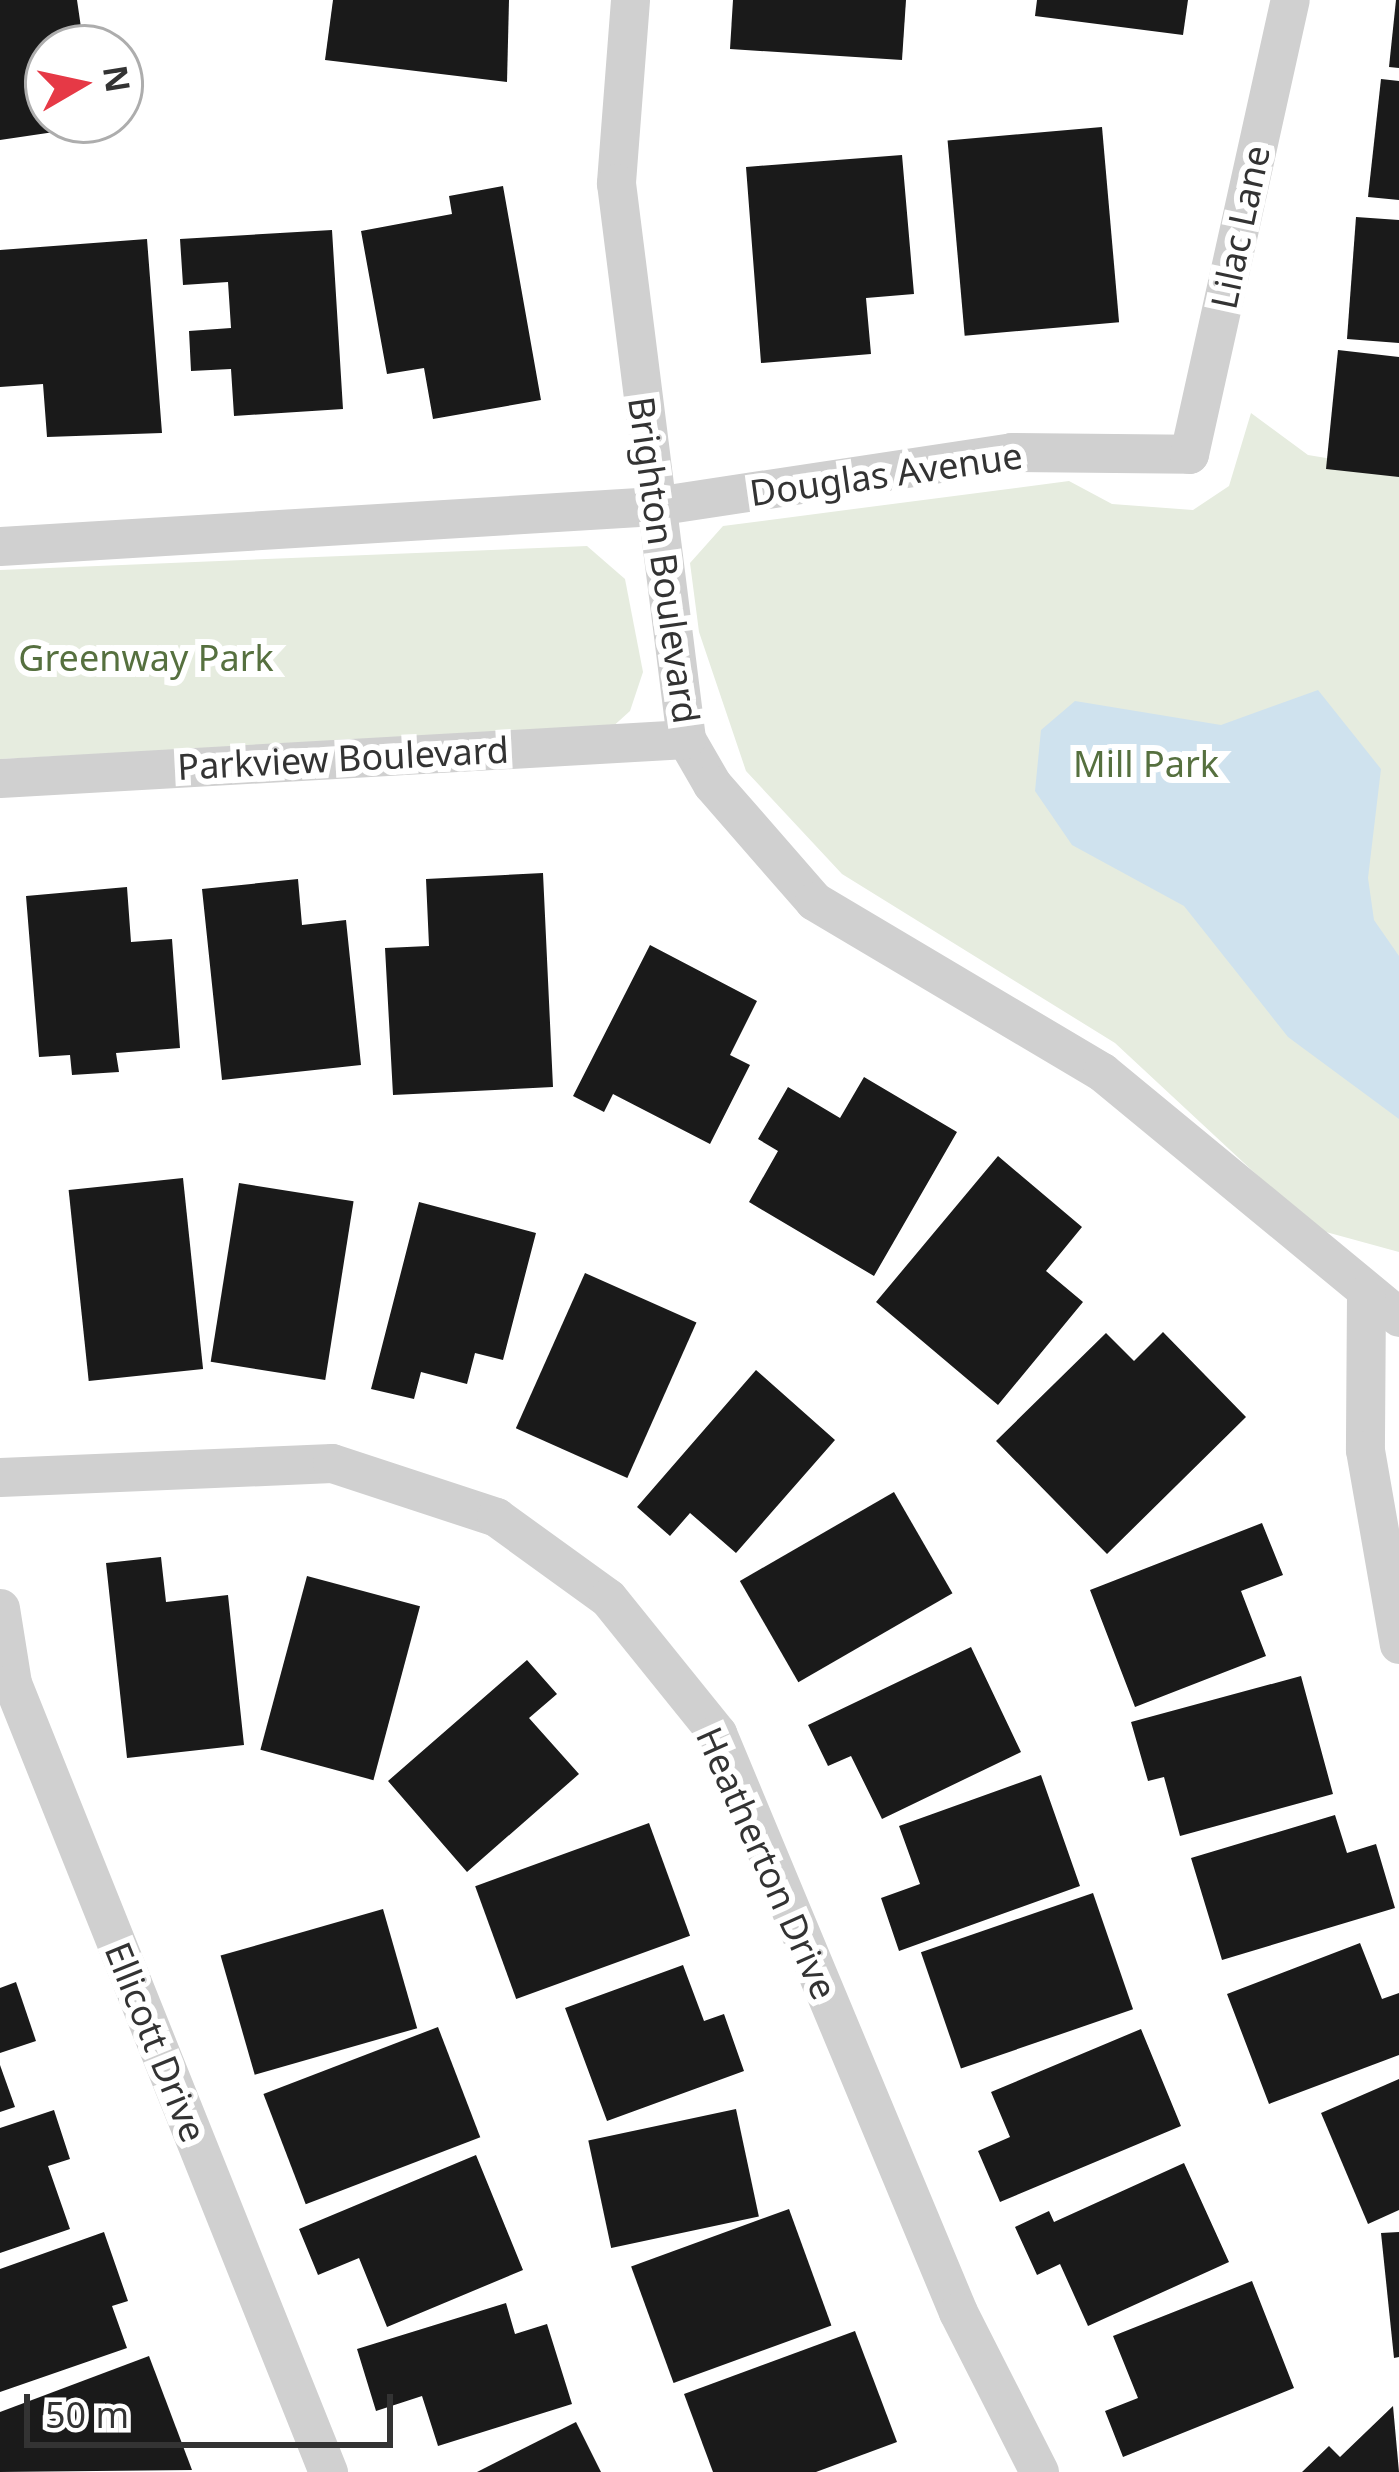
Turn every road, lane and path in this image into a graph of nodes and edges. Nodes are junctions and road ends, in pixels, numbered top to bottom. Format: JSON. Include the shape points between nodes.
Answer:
{"nodes":[{"id":1,"x":630,"y":0,"type":"edge"},
{"id":2,"x":1291,"y":0,"type":"edge"},
{"id":3,"x":1189,"y":454,"type":"joint"},
{"id":4,"x":655,"y":506,"type":"junction"},
{"id":5,"x":0,"y":546,"type":"edge"},
{"id":6,"x":686,"y":739,"type":"junction"},
{"id":7,"x":0,"y":778,"type":"edge"},
{"id":8,"x":1382,"y":1293,"type":"edge"},
{"id":9,"x":1399,"y":1317,"type":"edge"},
{"id":10,"x":0,"y":1477,"type":"edge"},
{"id":11,"x":0,"y":1608,"type":"edge"},
{"id":12,"x":1399,"y":1644,"type":"edge"},
{"id":13,"x":328,"y":2472,"type":"edge"},
{"id":14,"x":1039,"y":2472,"type":"edge"}],
"edges":[{"from":1,"to":4,"type":"street","name":"Brighton Boulevard","via":[[616,182]]},
{"from":2,"to":3,"type":"street","name":"Lilac Lane"},
{"from":3,"to":4,"type":"street","name":"Douglas Avenue","via":[[1011,452]]},
{"from":4,"to":5,"type":"street"},
{"from":4,"to":6,"type":"street","name":"Brighton Boulevard"},
{"from":6,"to":7,"type":"street","name":"Parkview Boulevard"},
{"from":6,"to":8,"type":"street","name":"Brighton Boulevard","via":[[814,902],[1102,1072]]},
{"from":8,"to":9,"type":"street","name":"Brighton Boulevard"},
{"from":8,"to":12,"type":"street","via":[[1364,1450]]},
{"from":10,"to":14,"type":"street","name":"Heatherton Drive","via":[[332,1463],[496,1517],[608,1598],[716,1733],[958,2312]]},
{"from":11,"to":13,"type":"street","name":"Ellicott Drive","via":[[13,1683]]}]}
